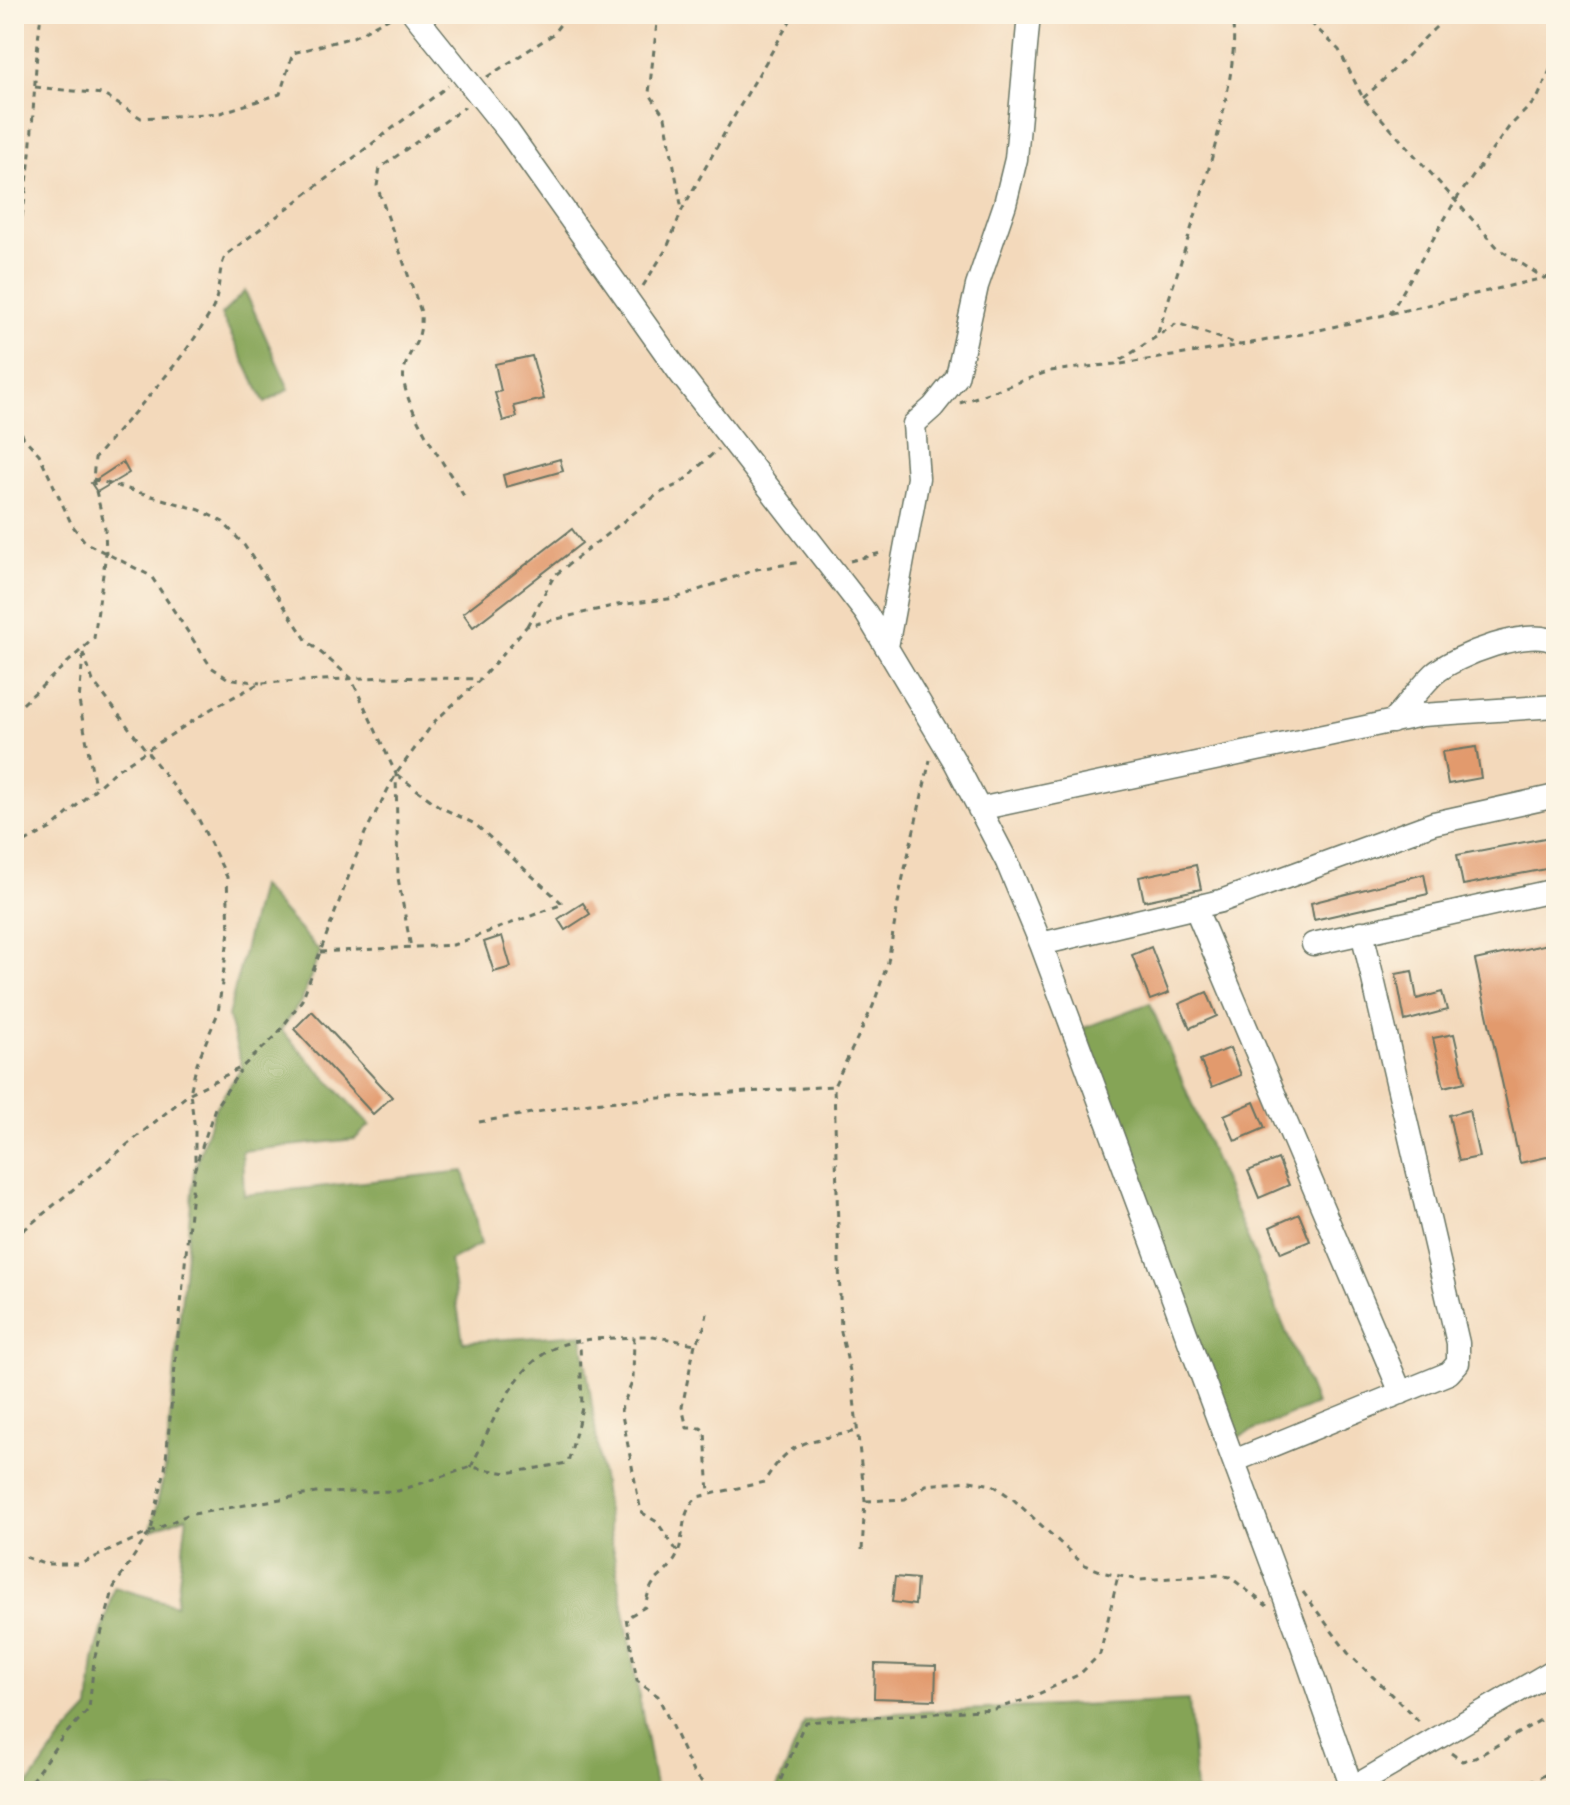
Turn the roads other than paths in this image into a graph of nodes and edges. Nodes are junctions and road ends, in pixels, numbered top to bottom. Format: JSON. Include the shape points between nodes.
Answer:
{"nodes":[{"id":1,"x":414,"y":14,"type":"edge"},
{"id":2,"x":1029,"y":14,"type":"edge"},
{"id":3,"x":1556,"y":643,"type":"edge"},
{"id":4,"x":887,"y":647,"type":"junction"},
{"id":5,"x":1556,"y":706,"type":"edge"},
{"id":6,"x":1392,"y":722,"type":"junction"},
{"id":7,"x":1556,"y":796,"type":"edge"},
{"id":8,"x":979,"y":809,"type":"junction"},
{"id":9,"x":1556,"y":890,"type":"edge"},
{"id":10,"x":1195,"y":907,"type":"junction"},
{"id":11,"x":1362,"y":932,"type":"junction"},
{"id":12,"x":1041,"y":944,"type":"junction"},
{"id":13,"x":1313,"y":944,"type":"dead end"},
{"id":14,"x":1401,"y":1393,"type":"junction"},
{"id":15,"x":1234,"y":1461,"type":"junction"},
{"id":16,"x":1556,"y":1669,"type":"edge"},
{"id":17,"x":1352,"y":1790,"type":"edge"}],
"edges":[{"from":1,"to":4,"type":"street","via":[[508,131]]},
{"from":2,"to":4,"type":"street","via":[[1023,112],[1005,204],[977,286],[957,377],[914,424],[918,478]]},
{"from":3,"to":6,"type":"street","via":[[1532,636],[1456,658]]},
{"from":4,"to":8,"type":"street"},
{"from":5,"to":6,"type":"street","via":[[1422,715]]},
{"from":6,"to":8,"type":"street"},
{"from":7,"to":10,"type":"street","via":[[1434,823],[1308,872]]},
{"from":8,"to":12,"type":"street"},
{"from":9,"to":11,"type":"street"},
{"from":10,"to":12,"type":"street"},
{"from":10,"to":14,"type":"street"},
{"from":11,"to":13,"type":"street"},
{"from":11,"to":14,"type":"street","via":[[1458,1343],[1458,1363],[1449,1373]]},
{"from":12,"to":15,"type":"street"},
{"from":14,"to":15,"type":"street"},
{"from":15,"to":17,"type":"street"},
{"from":16,"to":17,"type":"street"}]}
